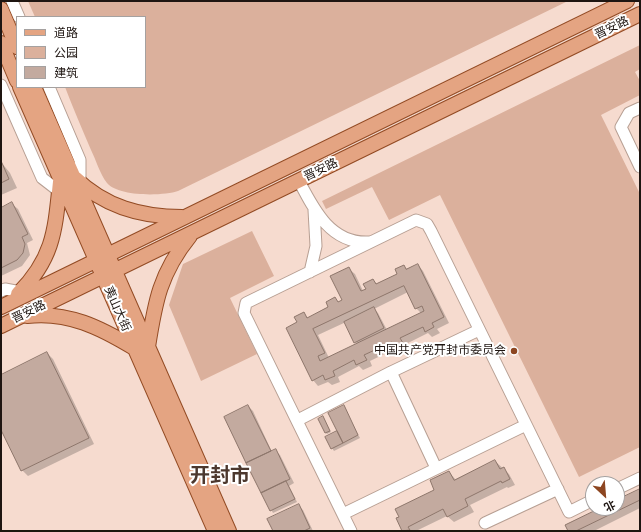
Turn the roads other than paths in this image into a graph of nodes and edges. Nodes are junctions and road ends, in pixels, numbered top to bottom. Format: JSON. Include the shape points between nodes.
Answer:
{"nodes":[{"id":1,"x":12,"y":1,"type":"edge"},
{"id":2,"x":627,"y":1,"type":"edge"},
{"id":3,"x":1,"y":10,"type":"edge"},
{"id":4,"x":640,"y":14,"type":"edge"},
{"id":5,"x":19,"y":16,"type":"edge"},
{"id":6,"x":1,"y":43,"type":"edge"},
{"id":7,"x":16,"y":45,"type":"edge"},
{"id":8,"x":16,"y":79,"type":"edge"},
{"id":9,"x":1,"y":85,"type":"edge"},
{"id":10,"x":21,"y":88,"type":"edge"},
{"id":11,"x":34,"y":88,"type":"edge"},
{"id":12,"x":49,"y":88,"type":"edge"},
{"id":13,"x":640,"y":108,"type":"edge"},
{"id":14,"x":640,"y":167,"type":"edge"},
{"id":15,"x":299,"y":181,"type":"junction"},
{"id":16,"x":70,"y":186,"type":"junction"},
{"id":17,"x":314,"y":210,"type":"junction"},
{"id":18,"x":186,"y":217,"type":"junction"},
{"id":19,"x":192,"y":233,"type":"junction"},
{"id":20,"x":372,"y":242,"type":"junction"},
{"id":21,"x":101,"y":258,"type":"junction"},
{"id":22,"x":310,"y":272,"type":"junction"},
{"id":23,"x":108,"y":274,"type":"junction"},
{"id":24,"x":1,"y":291,"type":"edge"},
{"id":25,"x":24,"y":293,"type":"junction"},
{"id":26,"x":6,"y":304,"type":"edge"},
{"id":27,"x":19,"y":317,"type":"junction"},
{"id":28,"x":1,"y":326,"type":"edge"},
{"id":29,"x":480,"y":330,"type":"junction"},
{"id":30,"x":141,"y":348,"type":"junction"},
{"id":31,"x":390,"y":372,"type":"junction"},
{"id":32,"x":298,"y":420,"type":"junction"},
{"id":33,"x":526,"y":425,"type":"junction"},
{"id":34,"x":436,"y":468,"type":"junction"},
{"id":35,"x":640,"y":478,"type":"edge"},
{"id":36,"x":625,"y":485,"type":"edge"},
{"id":37,"x":558,"y":488,"type":"junction"},
{"id":38,"x":585,"y":504,"type":"edge"},
{"id":39,"x":343,"y":514,"type":"junction"},
{"id":40,"x":485,"y":523,"type":"dead end"},
{"id":41,"x":215,"y":531,"type":"edge"},
{"id":42,"x":229,"y":531,"type":"edge"},
{"id":43,"x":351,"y":531,"type":"edge"}],
"edges":[{"from":1,"to":5,"type":"street"},
{"from":2,"to":18,"type":"main road","name":"晋安路"},
{"from":3,"to":7,"type":"main road"},
{"from":4,"to":15,"type":"main road","name":"晋安路"},
{"from":6,"to":8,"type":"main road"},
{"from":9,"to":16,"type":"street","via":[[42,178]]},
{"from":10,"to":16,"type":"main road","name":"夷山大街"},
{"from":11,"to":16,"type":"main road","name":"夷山大街"},
{"from":12,"to":16,"type":"street","via":[[80,160]]},
{"from":13,"to":14,"type":"street","via":[[629,113],[621,127]]},
{"from":15,"to":17,"type":"street"},
{"from":15,"to":19,"type":"main road","name":"晋安路"},
{"from":16,"to":18,"type":"main road","via":[[137,214]]},
{"from":16,"to":21,"type":"main road","name":"夷山大街"},
{"from":16,"to":25,"type":"main road","via":[[48,254]]},
{"from":17,"to":20,"type":"street","via":[[327,225],[343,237],[356,242]]},
{"from":17,"to":22,"type":"street","via":[[316,246]]},
{"from":18,"to":21,"type":"main road","name":"晋安路"},
{"from":19,"to":23,"type":"main road","name":"晋安路"},
{"from":19,"to":30,"type":"main road","via":[[176,254],[160,285]]},
{"from":20,"to":22,"type":"street"},
{"from":20,"to":29,"type":"street","via":[[416,220],[427,224]]},
{"from":21,"to":23,"type":"main road","name":"夷山大街"},
{"from":21,"to":25,"type":"main road","name":"晋安路"},
{"from":22,"to":32,"type":"street","via":[[246,303],[244,313]]},
{"from":23,"to":27,"type":"main road","name":"晋安路"},
{"from":23,"to":30,"type":"main road","name":"夷山大街"},
{"from":24,"to":25,"type":"street","via":[[5,289]]},
{"from":25,"to":26,"type":"main road","name":"晋安路"},
{"from":27,"to":28,"type":"main road","name":"晋安路"},
{"from":27,"to":30,"type":"main road","via":[[49,315],[83,322]]},
{"from":29,"to":31,"type":"street"},
{"from":29,"to":33,"type":"street"},
{"from":30,"to":41,"type":"main road","name":"夷山大街"},
{"from":30,"to":42,"type":"main road","name":"夷山大街"},
{"from":31,"to":32,"type":"street"},
{"from":31,"to":34,"type":"street"},
{"from":32,"to":39,"type":"street"},
{"from":33,"to":34,"type":"street"},
{"from":33,"to":37,"type":"street"},
{"from":34,"to":39,"type":"street"},
{"from":35,"to":36,"type":"street"},
{"from":37,"to":38,"type":"street","via":[[569,512]]},
{"from":37,"to":40,"type":"street"},
{"from":39,"to":43,"type":"street"}]}
